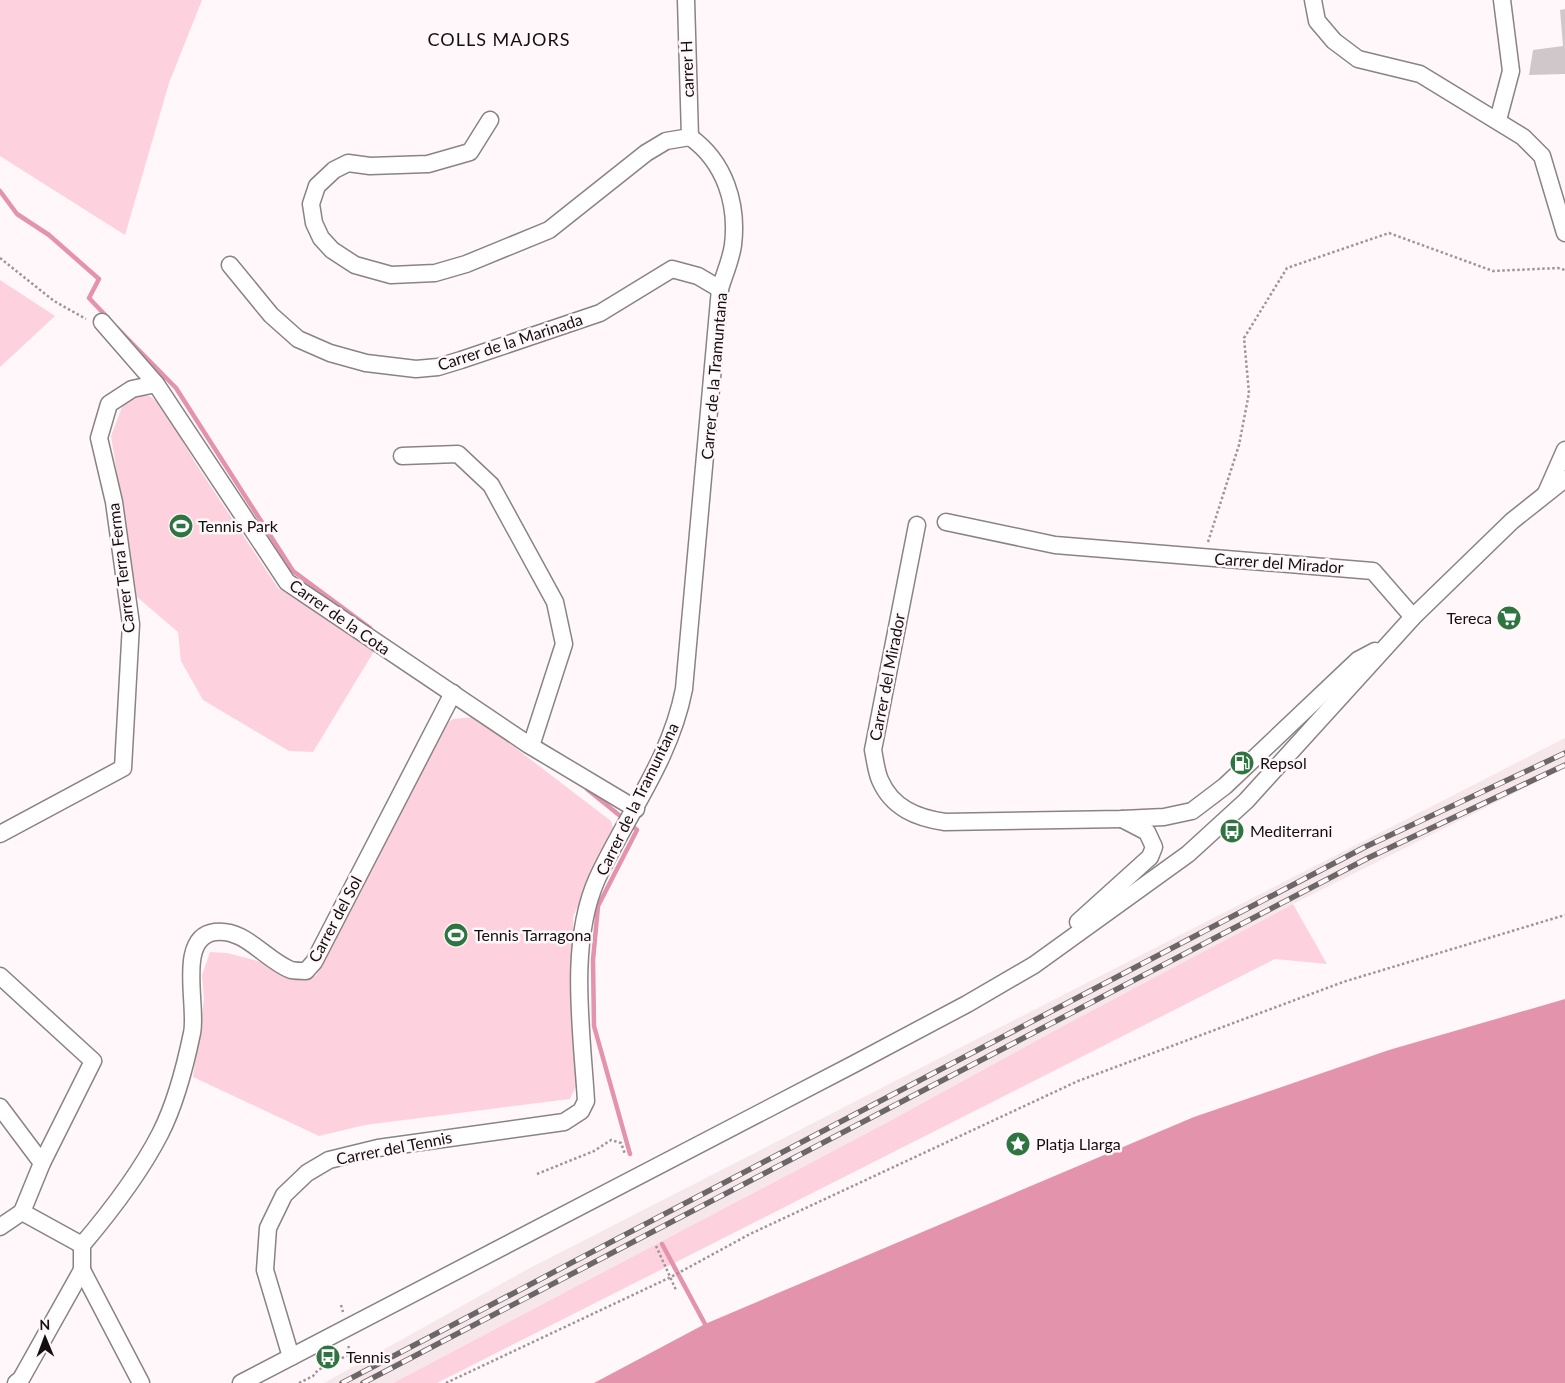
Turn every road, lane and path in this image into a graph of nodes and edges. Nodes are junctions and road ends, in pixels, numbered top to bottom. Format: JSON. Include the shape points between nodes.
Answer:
{"nodes":[{"id":1,"x":686,"y":0,"type":"edge"},
{"id":2,"x":1312,"y":0,"type":"edge"},
{"id":3,"x":1502,"y":0,"type":"edge"},
{"id":4,"x":490,"y":120,"type":"dead end"},
{"id":5,"x":1498,"y":120,"type":"junction"},
{"id":6,"x":690,"y":137,"type":"junction"},
{"id":7,"x":1565,"y":232,"type":"edge"},
{"id":8,"x":0,"y":258,"type":"edge"},
{"id":9,"x":230,"y":266,"type":"dead end"},
{"id":10,"x":1565,"y":270,"type":"edge"},
{"id":11,"x":720,"y":289,"type":"junction"},
{"id":12,"x":105,"y":325,"type":"joint"},
{"id":13,"x":156,"y":384,"type":"junction"},
{"id":14,"x":1565,"y":450,"type":"edge"},
{"id":15,"x":402,"y":456,"type":"dead end"},
{"id":16,"x":1565,"y":479,"type":"edge"},
{"id":17,"x":1545,"y":495,"type":"junction"},
{"id":18,"x":946,"y":522,"type":"dead end"},
{"id":19,"x":917,"y":526,"type":"dead end"},
{"id":20,"x":1203,"y":558,"type":"junction"},
{"id":21,"x":1413,"y":617,"type":"junction"},
{"id":22,"x":1387,"y":645,"type":"junction"},
{"id":23,"x":452,"y":694,"type":"junction"},
{"id":24,"x":530,"y":745,"type":"junction"},
{"id":25,"x":634,"y":812,"type":"junction"},
{"id":26,"x":1122,"y":819,"type":"junction"},
{"id":27,"x":0,"y":834,"type":"edge"},
{"id":28,"x":1565,"y":916,"type":"edge"},
{"id":29,"x":1050,"y":954,"type":"junction"},
{"id":30,"x":0,"y":976,"type":"edge"},
{"id":31,"x":586,"y":1101,"type":"joint"},
{"id":32,"x":0,"y":1107,"type":"edge"},
{"id":33,"x":625,"y":1154,"type":"dead end"},
{"id":34,"x":42,"y":1163,"type":"junction"},
{"id":35,"x":537,"y":1174,"type":"dead end"},
{"id":36,"x":22,"y":1212,"type":"junction"},
{"id":37,"x":0,"y":1227,"type":"edge"},
{"id":38,"x":82,"y":1245,"type":"junction"},
{"id":39,"x":656,"y":1246,"type":"dead end"},
{"id":40,"x":82,"y":1270,"type":"junction"},
{"id":41,"x":671,"y":1277,"type":"junction"},
{"id":42,"x":676,"y":1290,"type":"dead end"},
{"id":43,"x":291,"y":1357,"type":"junction"},
{"id":44,"x":16,"y":1383,"type":"edge"},
{"id":45,"x":141,"y":1383,"type":"edge"},
{"id":46,"x":241,"y":1383,"type":"edge"},
{"id":47,"x":446,"y":1383,"type":"edge"}],
"edges":[{"from":1,"to":6,"type":"street","name":"carrer H"},
{"from":2,"to":5,"type":"street","via":[[1317,21],[1334,41],[1358,59],[1420,74]]},
{"from":3,"to":5,"type":"street","via":[[1511,71]]},
{"from":4,"to":6,"type":"street","via":[[470,152],[428,164],[370,166],[348,163],[334,170],[317,186],[311,204],[320,238],[355,265],[391,275],[435,273],[550,230],[646,153],[666,141]]},
{"from":5,"to":7,"type":"street","via":[[1523,137],[1542,156]]},
{"from":6,"to":11,"type":"street","name":"Carrer de la Tramuntana","via":[[714,160],[730,196],[732,247]]},
{"from":8,"to":12,"type":"path","via":[[75,315]]},
{"from":9,"to":11,"type":"street","name":"Carrer de la Marinada","via":[[271,315],[298,339],[330,354],[389,368],[438,367],[600,313],[672,269],[698,276]]},
{"from":10,"to":20,"type":"path","via":[[1493,271],[1389,233],[1287,268],[1244,338],[1249,393],[1239,445]]},
{"from":11,"to":25,"type":"street","name":"Carrer de la Tramuntana","via":[[684,689],[672,735]]},
{"from":12,"to":13,"type":"street","name":"Carrer de la Cota"},
{"from":13,"to":23,"type":"street","name":"Carrer de la Cota","via":[[288,582]]},
{"from":13,"to":27,"type":"street","name":"Carrer Terra Ferma","via":[[132,389],[109,404],[99,438],[114,502],[131,624],[123,768]]},
{"from":14,"to":17,"type":"street"},
{"from":15,"to":24,"type":"street","via":[[458,454],[491,485],[555,602],[564,644]]},
{"from":16,"to":17,"type":"street"},
{"from":17,"to":21,"type":"street","via":[[1512,521]]},
{"from":18,"to":20,"type":"street","name":"Carrer del Mirador","via":[[1055,545]]},
{"from":19,"to":26,"type":"street","name":"Carrer del Mirador","via":[[873,750],[880,780],[896,804],[922,818],[945,822]]},
{"from":20,"to":21,"type":"street","name":"Carrer del Mirador","via":[[1373,571]]},
{"from":21,"to":22,"type":"street"},
{"from":22,"to":26,"type":"street","name":"Carrer del Mirador","via":[[1358,660],[1225,786],[1192,811],[1164,817]]},
{"from":22,"to":29,"type":"street","via":[[1246,801],[1188,854]]},
{"from":23,"to":24,"type":"street","name":"Carrer de la Cota"},
{"from":23,"to":38,"type":"street","name":"Carrer del Sol","via":[[314,962],[306,971],[292,970],[234,933],[216,932],[204,936],[197,943],[191,955],[193,1030],[183,1076],[160,1134],[108,1215]]},
{"from":24,"to":25,"type":"street","name":"Carrer de la Cota"},
{"from":25,"to":31,"type":"street","name":"Carrer de la Tramuntana","via":[[597,879],[582,942],[580,1012]]},
{"from":26,"to":29,"type":"street","name":"Carrer del Mirador","via":[[1147,832],[1154,847],[1150,857],[1067,931]]},
{"from":28,"to":41,"type":"path","via":[[1343,982],[1078,1081],[750,1234]]},
{"from":29,"to":43,"type":"street","via":[[906,1037]]},
{"from":30,"to":34,"type":"street","via":[[93,1061]]},
{"from":31,"to":43,"type":"street","name":"Carrer del Tennis","via":[[581,1111],[564,1122],[378,1148],[329,1160],[307,1173],[284,1195],[268,1228],[265,1270]]},
{"from":32,"to":34,"type":"street"},
{"from":33,"to":35,"type":"path","via":[[621,1143],[611,1140],[594,1151]]},
{"from":34,"to":36,"type":"street"},
{"from":36,"to":37,"type":"street"},
{"from":36,"to":38,"type":"street"},
{"from":38,"to":40,"type":"street"},
{"from":39,"to":41,"type":"path"},
{"from":40,"to":44,"type":"street"},
{"from":40,"to":45,"type":"street"},
{"from":41,"to":42,"type":"path"},
{"from":41,"to":47,"type":"path"},
{"from":43,"to":46,"type":"street"}]}
